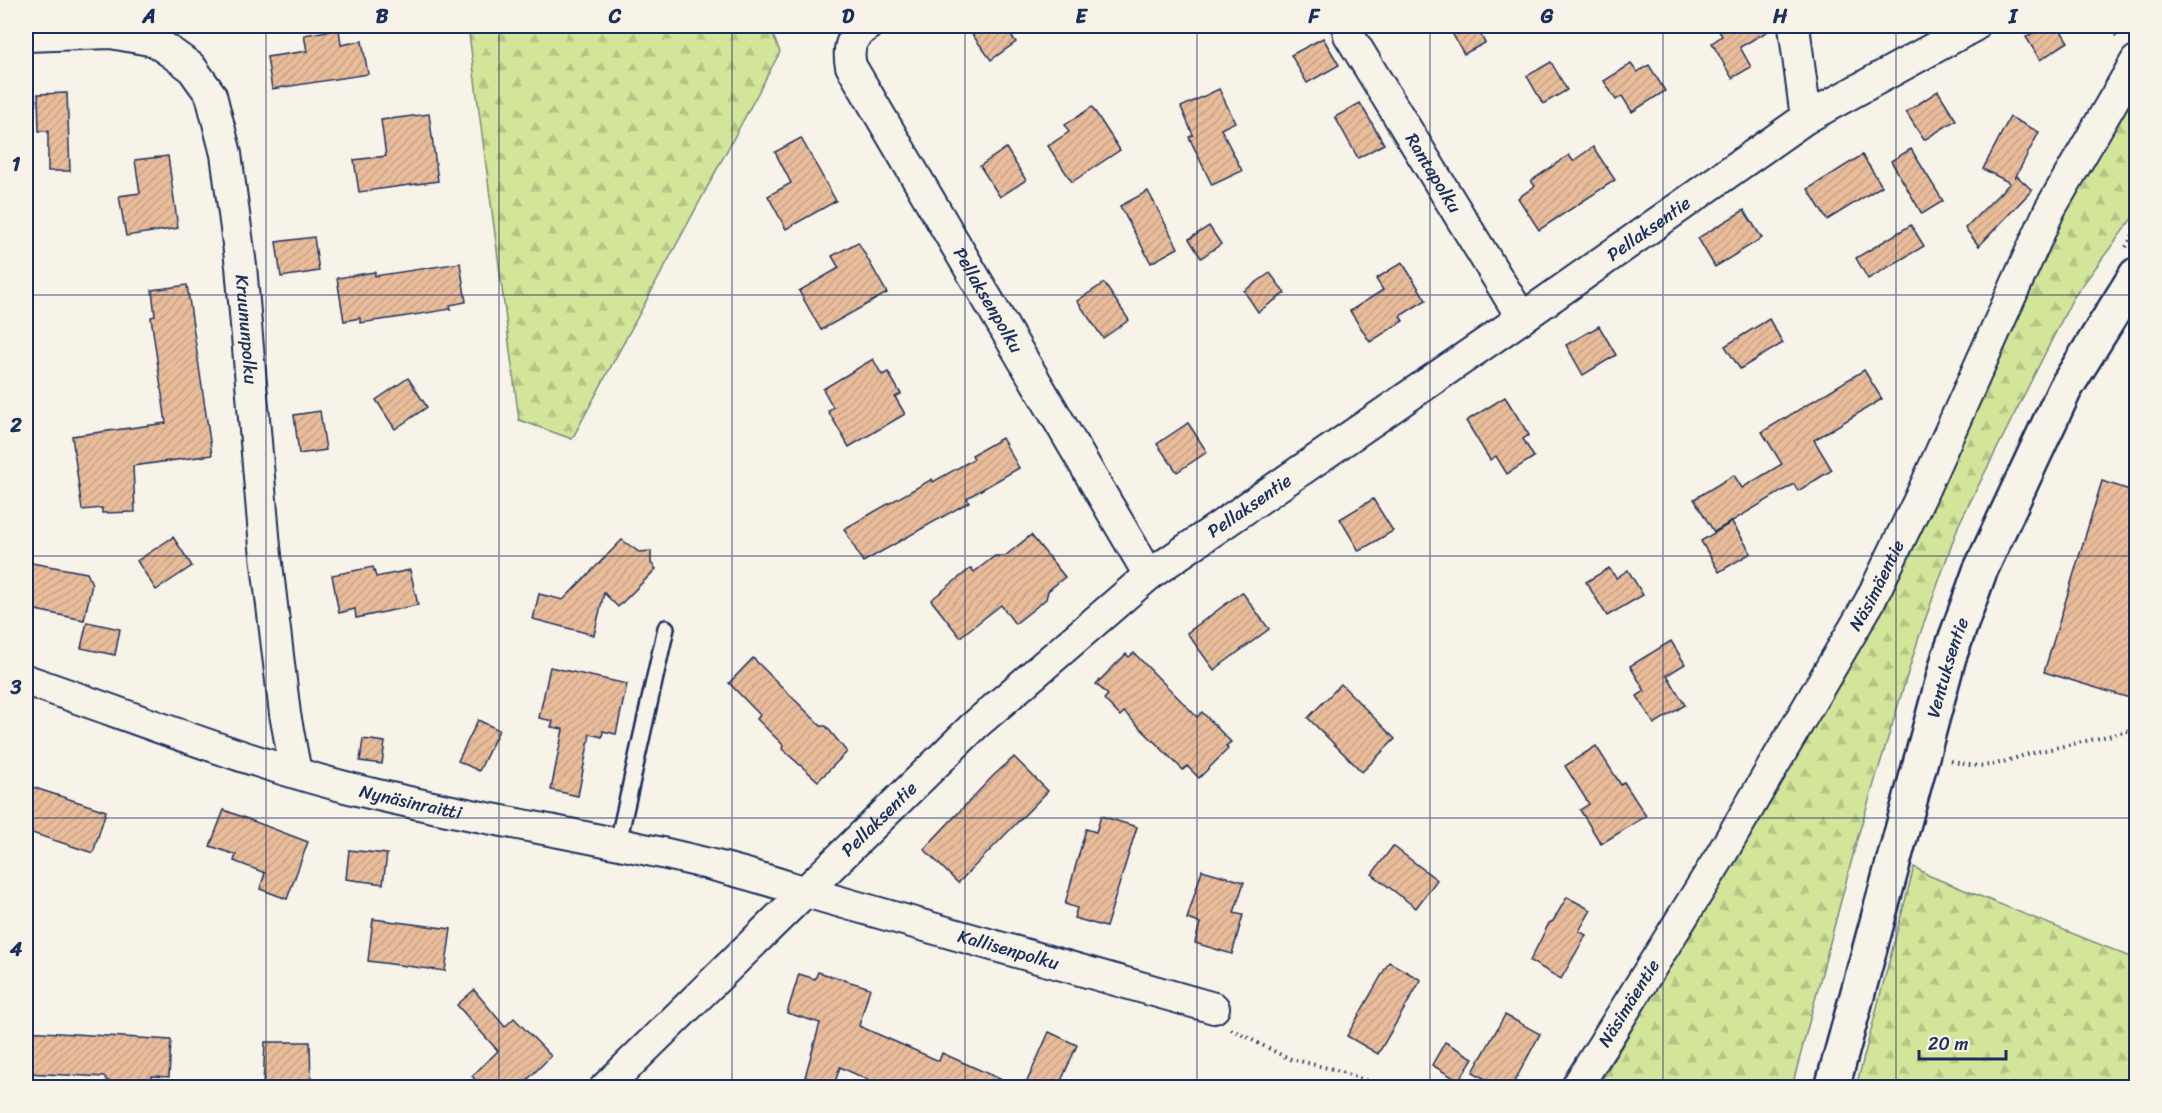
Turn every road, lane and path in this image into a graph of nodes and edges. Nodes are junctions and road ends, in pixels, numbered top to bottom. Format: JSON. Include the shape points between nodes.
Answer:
{"nodes":[{"id":1,"x":867,"y":26,"type":"edge"},
{"id":2,"x":1347,"y":26,"type":"edge"},
{"id":3,"x":1794,"y":26,"type":"edge"},
{"id":4,"x":1974,"y":26,"type":"edge"},
{"id":5,"x":26,"y":36,"type":"edge"},
{"id":6,"x":2136,"y":61,"type":"edge"},
{"id":7,"x":1806,"y":118,"type":"junction"},
{"id":8,"x":2136,"y":274,"type":"edge"},
{"id":9,"x":1522,"y":318,"type":"junction"},
{"id":10,"x":1149,"y":574,"type":"junction"},
{"id":11,"x":666,"y":628,"type":"dead end"},
{"id":12,"x":26,"y":680,"type":"edge"},
{"id":13,"x":2136,"y":729,"type":"edge"},
{"id":14,"x":1922,"y":753,"type":"junction"},
{"id":15,"x":296,"y":773,"type":"junction"},
{"id":16,"x":618,"y":842,"type":"junction"},
{"id":17,"x":802,"y":891,"type":"junction"},
{"id":18,"x":1214,"y":1008,"type":"joint"},
{"id":19,"x":605,"y":1088,"type":"edge"},
{"id":20,"x":1387,"y":1088,"type":"edge"},
{"id":21,"x":1576,"y":1088,"type":"edge"},
{"id":22,"x":1832,"y":1088,"type":"edge"}],
"edges":[{"from":1,"to":10,"type":"street","name":"Pellaksenpolku","via":[[850,43],[851,66]]},
{"from":2,"to":9,"type":"street","name":"Rantapolku"},
{"from":3,"to":7,"type":"street"},
{"from":4,"to":7,"type":"street","name":"Pellaksentie"},
{"from":5,"to":15,"type":"street","name":"Kruununpolku","via":[[111,33],[154,41],[191,67],[211,95],[226,154],[241,266],[265,547]]},
{"from":6,"to":21,"type":"street","name":"Näsimäentie","via":[[2050,209],[1870,601],[1718,860]]},
{"from":7,"to":9,"type":"street","name":"Pellaksentie"},
{"from":8,"to":14,"type":"main road","name":"Ventuksentie","via":[[2065,389],[1980,571],[1949,657]]},
{"from":9,"to":10,"type":"street","name":"Pellaksentie"},
{"from":10,"to":17,"type":"street","name":"Pellaksentie","via":[[974,726]]},
{"from":11,"to":16,"type":"lane"},
{"from":12,"to":15,"type":"street","name":"Nynäsinraitti"},
{"from":13,"to":14,"type":"path","via":[[1982,767]]},
{"from":14,"to":22,"type":"main road","name":"Ventuksentie"},
{"from":15,"to":16,"type":"street","name":"Nynäsinraitti","via":[[361,791]]},
{"from":16,"to":17,"type":"street","name":"Nynäsinraitti","via":[[738,870]]},
{"from":17,"to":18,"type":"street","name":"Kallisenpolku"},
{"from":17,"to":19,"type":"street","name":"Pellaksentie"},
{"from":18,"to":20,"type":"path","via":[[1222,1025],[1287,1058]]}]}
